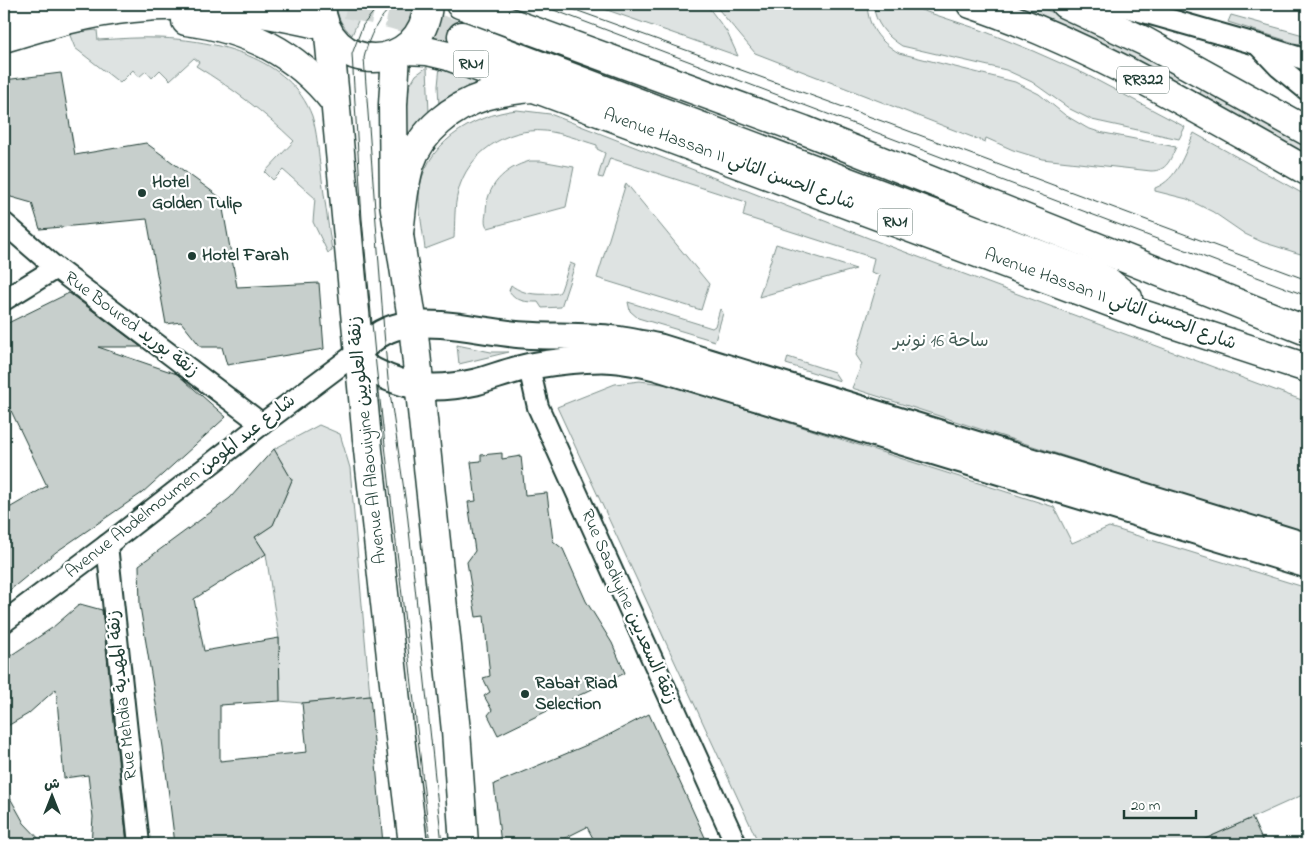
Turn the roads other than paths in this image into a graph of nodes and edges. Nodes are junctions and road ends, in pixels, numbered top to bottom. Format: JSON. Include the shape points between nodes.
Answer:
{"nodes":[{"id":1,"x":428,"y":4,"type":"edge"},
{"id":2,"x":971,"y":4,"type":"edge"},
{"id":3,"x":1065,"y":4,"type":"edge"},
{"id":4,"x":1115,"y":4,"type":"edge"},
{"id":5,"x":52,"y":12,"type":"edge"},
{"id":6,"x":4,"y":16,"type":"edge"},
{"id":7,"x":462,"y":21,"type":"edge"},
{"id":8,"x":325,"y":22,"type":"edge"},
{"id":9,"x":4,"y":38,"type":"edge"},
{"id":10,"x":1256,"y":44,"type":"junction"},
{"id":11,"x":400,"y":52,"type":"junction"},
{"id":12,"x":1307,"y":60,"type":"edge"},
{"id":13,"x":534,"y":88,"type":"junction"},
{"id":14,"x":1307,"y":90,"type":"edge"},
{"id":15,"x":334,"y":100,"type":"junction"},
{"id":16,"x":1307,"y":131,"type":"edge"},
{"id":17,"x":1307,"y":171,"type":"edge"},
{"id":18,"x":4,"y":223,"type":"edge"},
{"id":19,"x":399,"y":233,"type":"junction"},
{"id":20,"x":56,"y":268,"type":"junction"},
{"id":21,"x":4,"y":300,"type":"edge"},
{"id":22,"x":1140,"y":313,"type":"junction"},
{"id":23,"x":412,"y":325,"type":"junction"},
{"id":24,"x":1307,"y":331,"type":"edge"},
{"id":25,"x":359,"y":357,"type":"junction"},
{"id":26,"x":529,"y":367,"type":"junction"},
{"id":27,"x":1307,"y":368,"type":"edge"},
{"id":28,"x":419,"y":387,"type":"junction"},
{"id":29,"x":262,"y":424,"type":"junction"},
{"id":30,"x":107,"y":545,"type":"junction"},
{"id":31,"x":1307,"y":546,"type":"edge"},
{"id":32,"x":1307,"y":565,"type":"edge"},
{"id":33,"x":4,"y":622,"type":"edge"},
{"id":34,"x":139,"y":844,"type":"edge"},
{"id":35,"x":413,"y":844,"type":"edge"},
{"id":36,"x":464,"y":844,"type":"edge"},
{"id":37,"x":736,"y":844,"type":"edge"}],
"edges":[{"from":1,"to":11,"type":"main road","via":[[421,30],[414,41]]},
{"from":2,"to":17,"type":"main road","number":"RR322","via":[[1039,30],[1132,74]]},
{"from":3,"to":16,"type":"main road","number":"RR322","via":[[1144,41]]},
{"from":4,"to":10,"type":"street"},
{"from":5,"to":6,"type":"main road"},
{"from":5,"to":8,"type":"main road","number":"RN1","via":[[168,6],[233,10]]},
{"from":5,"to":9,"type":"main road","number":"RN1"},
{"from":5,"to":15,"type":"main road","via":[[88,23],[174,20],[229,30],[289,57],[310,73]]},
{"from":7,"to":22,"type":"main road","via":[[1094,275],[1120,290]]},
{"from":7,"to":24,"type":"main road","via":[[1100,261],[1149,267]]},
{"from":8,"to":11,"type":"main road","number":"RN1","via":[[339,46],[358,56],[375,58]]},
{"from":8,"to":15,"type":"main road","name":"Avenue Al Alaouiyine زنقة العلويين"},
{"from":10,"to":12,"type":"street"},
{"from":10,"to":14,"type":"street"},
{"from":11,"to":13,"type":"main road","name":"Avenue Hassan II شارع الحسن الثاني","number":"RN1","via":[[427,51],[448,56]]},
{"from":11,"to":19,"type":"main road","via":[[393,105],[393,188]]},
{"from":13,"to":19,"type":"main road","via":[[501,92],[468,103],[430,130],[410,164]]},
{"from":13,"to":22,"type":"main road","name":"Avenue Hassan II شارع الحسن الثاني","number":"RN1"},
{"from":15,"to":25,"type":"main road","name":"Avenue Al Alaouiyine زنقة العلويين"},
{"from":18,"to":20,"type":"street","name":"Rue Boured زنقة بوريد"},
{"from":19,"to":23,"type":"main road"},
{"from":20,"to":21,"type":"street"},
{"from":20,"to":29,"type":"street","name":"Rue Boured زنقة بوريد"},
{"from":22,"to":27,"type":"main road","name":"Avenue Hassan II شارع الحسن الثاني","number":"RN1"},
{"from":23,"to":25,"type":"street","via":[[374,337]]},
{"from":23,"to":28,"type":"main road"},
{"from":23,"to":31,"type":"street","via":[[615,339],[660,347]]},
{"from":25,"to":28,"type":"street","via":[[388,379]]},
{"from":25,"to":29,"type":"street","name":"Avenue Abdelmoumen شارع عبد المومن"},
{"from":25,"to":35,"type":"main road","name":"Avenue Al Alaouiyine زنقة العلويين"},
{"from":26,"to":28,"type":"street","via":[[452,386]]},
{"from":26,"to":32,"type":"street","via":[[602,359],[655,367]]},
{"from":26,"to":37,"type":"street","name":"Rue Saadiyine زنقة السعديين","via":[[538,407]]},
{"from":28,"to":36,"type":"main road","via":[[456,731]]},
{"from":29,"to":30,"type":"street","name":"Avenue Abdelmoumen شارع عبد المومن"},
{"from":30,"to":33,"type":"street","name":"Avenue Abdelmoumen شارع عبد المومن"},
{"from":30,"to":34,"type":"street","name":"Rue Mehdia زنقة المهدية"}]}
